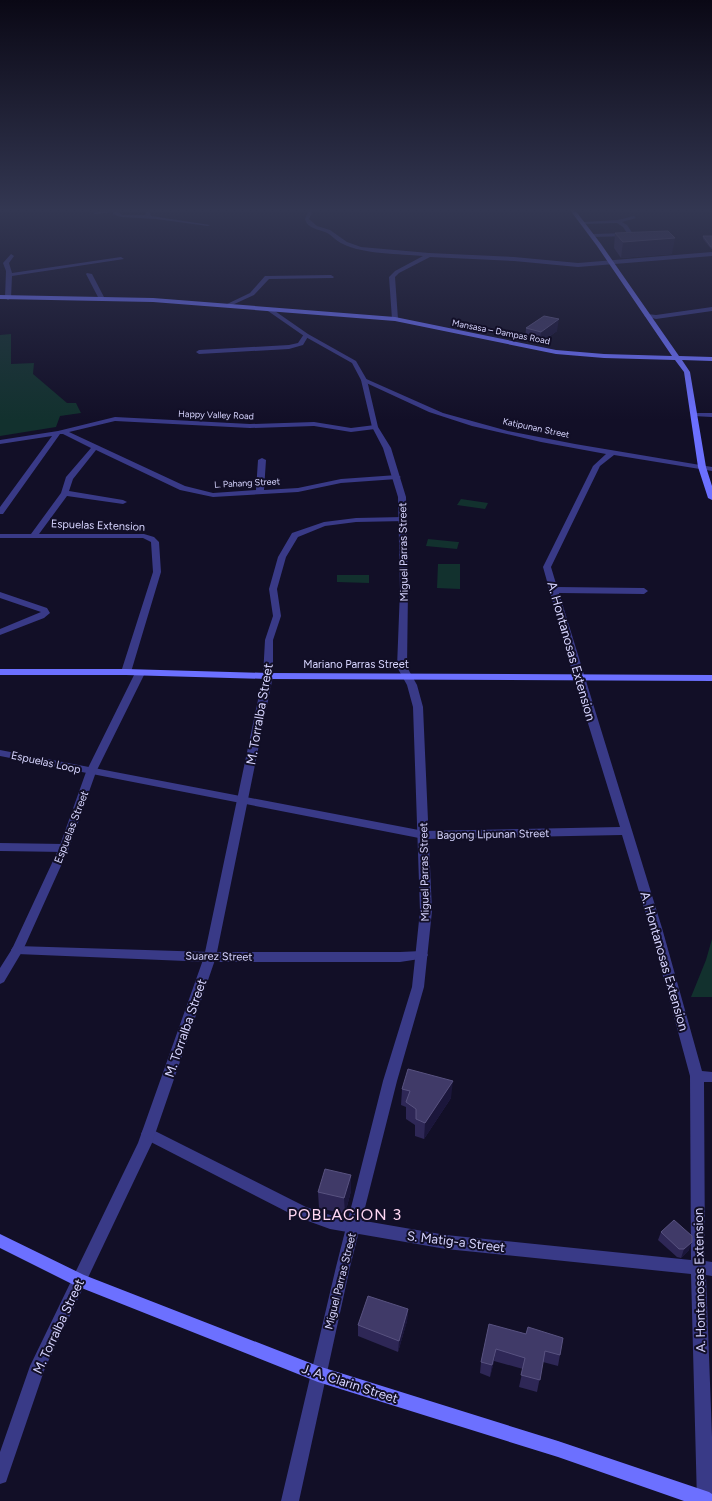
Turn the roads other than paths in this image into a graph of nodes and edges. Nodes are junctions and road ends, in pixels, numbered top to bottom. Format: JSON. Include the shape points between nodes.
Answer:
{"nodes":[{"id":1,"x":9,"y":280,"type":"edge"},
{"id":2,"x":92,"y":280,"type":"edge"},
{"id":3,"x":265,"y":280,"type":"edge"},
{"id":4,"x":392,"y":280,"type":"edge"},
{"id":5,"x":623,"y":280,"type":"edge"},
{"id":6,"x":0,"y":298,"type":"edge"},
{"id":7,"x":8,"y":298,"type":"junction"},
{"id":8,"x":102,"y":299,"type":"junction"},
{"id":9,"x":228,"y":305,"type":"junction"},
{"id":10,"x":270,"y":310,"type":"junction"},
{"id":11,"x":712,"y":310,"type":"edge"},
{"id":12,"x":647,"y":316,"type":"junction"},
{"id":13,"x":395,"y":319,"type":"junction"},
{"id":14,"x":306,"y":335,"type":"junction"},
{"id":15,"x":199,"y":352,"type":"dead end"},
{"id":16,"x":677,"y":358,"type":"junction"},
{"id":17,"x":712,"y":359,"type":"edge"},
{"id":18,"x":364,"y":380,"type":"junction"},
{"id":19,"x":694,"y":415,"type":"junction"},
{"id":20,"x":712,"y":415,"type":"edge"},
{"id":21,"x":375,"y":427,"type":"junction"},
{"id":22,"x":61,"y":432,"type":"junction"},
{"id":23,"x":0,"y":442,"type":"edge"},
{"id":24,"x":94,"y":448,"type":"junction"},
{"id":25,"x":612,"y":453,"type":"junction"},
{"id":26,"x":262,"y":460,"type":"dead end"},
{"id":27,"x":702,"y":467,"type":"junction"},
{"id":28,"x":712,"y":469,"type":"edge"},
{"id":29,"x":397,"y":477,"type":"junction"},
{"id":30,"x":260,"y":491,"type":"junction"},
{"id":31,"x":65,"y":493,"type":"junction"},
{"id":32,"x":712,"y":498,"type":"edge"},
{"id":33,"x":123,"y":502,"type":"dead end"},
{"id":34,"x":0,"y":512,"type":"edge"},
{"id":35,"x":403,"y":518,"type":"junction"},
{"id":36,"x":34,"y":535,"type":"junction"},
{"id":37,"x":0,"y":536,"type":"edge"},
{"id":38,"x":554,"y":590,"type":"junction"},
{"id":39,"x":644,"y":591,"type":"dead end"},
{"id":40,"x":0,"y":594,"type":"edge"},
{"id":41,"x":0,"y":632,"type":"edge"},
{"id":42,"x":0,"y":672,"type":"edge"},
{"id":43,"x":126,"y":672,"type":"junction"},
{"id":44,"x":140,"y":673,"type":"junction"},
{"id":45,"x":268,"y":676,"type":"junction"},
{"id":46,"x":408,"y":677,"type":"junction"},
{"id":47,"x":579,"y":678,"type":"junction"},
{"id":48,"x":712,"y":678,"type":"edge"},
{"id":49,"x":0,"y":753,"type":"edge"},
{"id":50,"x":91,"y":772,"type":"junction"},
{"id":51,"x":243,"y":801,"type":"junction"},
{"id":52,"x":626,"y":831,"type":"junction"},
{"id":53,"x":424,"y":836,"type":"junction"},
{"id":54,"x":0,"y":847,"type":"edge"},
{"id":55,"x":64,"y":848,"type":"junction"},
{"id":56,"x":16,"y":950,"type":"junction"},
{"id":57,"x":422,"y":955,"type":"junction"},
{"id":58,"x":210,"y":957,"type":"junction"},
{"id":59,"x":0,"y":979,"type":"edge"},
{"id":60,"x":697,"y":1076,"type":"junction"},
{"id":61,"x":712,"y":1077,"type":"edge"},
{"id":62,"x":148,"y":1134,"type":"junction"},
{"id":63,"x":354,"y":1226,"type":"junction"},
{"id":64,"x":0,"y":1241,"type":"edge"},
{"id":65,"x":705,"y":1268,"type":"edge"},
{"id":66,"x":79,"y":1280,"type":"junction"},
{"id":67,"x":318,"y":1374,"type":"junction"},
{"id":68,"x":0,"y":1476,"type":"edge"},
{"id":69,"x":290,"y":1501,"type":"edge"},
{"id":70,"x":707,"y":1501,"type":"edge"}],
"edges":[{"from":1,"to":7,"type":"street"},
{"from":2,"to":8,"type":"street"},
{"from":3,"to":9,"type":"street","via":[[252,294]]},
{"from":4,"to":13,"type":"street"},
{"from":5,"to":12,"type":"main road"},
{"from":6,"to":7,"type":"main road","name":"Mansasa – Dampas Road"},
{"from":7,"to":8,"type":"main road","name":"Mansasa – Dampas Road"},
{"from":8,"to":9,"type":"main road","name":"Mansasa – Dampas Road"},
{"from":9,"to":10,"type":"main road","name":"Mansasa – Dampas Road"},
{"from":10,"to":13,"type":"main road","name":"Mansasa – Dampas Road"},
{"from":10,"to":14,"type":"street","name":"Miguel Parras Street"},
{"from":11,"to":12,"type":"street"},
{"from":12,"to":16,"type":"main road"},
{"from":13,"to":16,"type":"main road","name":"Mansasa – Dampas Road","via":[[556,352]]},
{"from":14,"to":15,"type":"street","via":[[300,344],[289,347]]},
{"from":14,"to":18,"type":"street","name":"Miguel Parras Street","via":[[354,362]]},
{"from":16,"to":17,"type":"main road","name":"Mansasa – Dampas Road"},
{"from":16,"to":19,"type":"main road","via":[[687,372]]},
{"from":18,"to":21,"type":"street","name":"Miguel Parras Street"},
{"from":18,"to":25,"type":"street","name":"Katipunan Street","via":[[440,414],[517,436]]},
{"from":19,"to":20,"type":"street"},
{"from":19,"to":27,"type":"main road"},
{"from":21,"to":22,"type":"street","name":"Happy Valley Road","via":[[341,429],[314,424],[250,426],[123,419],[107,420]]},
{"from":21,"to":29,"type":"street","name":"Miguel Parras Street","via":[[387,448]]},
{"from":22,"to":23,"type":"street","name":"Happy Valley Road"},
{"from":22,"to":24,"type":"street","name":"L. Pahang Street"},
{"from":22,"to":34,"type":"street"},
{"from":24,"to":30,"type":"street","name":"L. Pahang Street","via":[[163,480],[194,491],[221,495]]},
{"from":24,"to":31,"type":"street","via":[[69,479]]},
{"from":25,"to":27,"type":"street","name":"Katipunan Street"},
{"from":25,"to":38,"type":"street","name":"A. Hontanosas Extension","via":[[594,467],[589,484],[547,567]]},
{"from":26,"to":30,"type":"street"},
{"from":27,"to":28,"type":"street","name":"Katipunan Street"},
{"from":27,"to":32,"type":"main road"},
{"from":29,"to":30,"type":"street","name":"L. Pahang Street","via":[[341,481],[298,490]]},
{"from":29,"to":35,"type":"street","name":"Miguel Parras Street","via":[[402,497]]},
{"from":31,"to":33,"type":"street"},
{"from":31,"to":36,"type":"street"},
{"from":35,"to":45,"type":"street","name":"M. Torralba Street","via":[[324,524],[295,535],[282,557],[273,589],[277,616],[269,640]]},
{"from":35,"to":46,"type":"street","name":"Miguel Parras Street","via":[[402,667]]},
{"from":36,"to":37,"type":"street","name":"Espuelas Extension"},
{"from":36,"to":43,"type":"street","name":"Espuelas Extension","via":[[144,536],[155,541],[157,572]]},
{"from":38,"to":39,"type":"street"},
{"from":38,"to":47,"type":"street","name":"A. Hontanosas Extension"},
{"from":40,"to":41,"type":"street","via":[[44,610],[46,613]]},
{"from":42,"to":43,"type":"main road","name":"Mariano Parras Street"},
{"from":43,"to":44,"type":"main road","name":"Mariano Parras Street"},
{"from":44,"to":45,"type":"main road","name":"Mariano Parras Street"},
{"from":44,"to":50,"type":"street","name":"Espuelas Street"},
{"from":45,"to":46,"type":"main road","name":"Mariano Parras Street"},
{"from":45,"to":51,"type":"street","name":"M. Torralba Street"},
{"from":46,"to":47,"type":"main road","name":"Mariano Parras Street"},
{"from":46,"to":53,"type":"street","name":"Miguel Parras Street","via":[[418,707]]},
{"from":47,"to":48,"type":"main road","name":"Mariano Parras Street"},
{"from":47,"to":52,"type":"street","name":"A. Hontanosas Extension"},
{"from":49,"to":50,"type":"street","name":"Espuelas Loop"},
{"from":50,"to":51,"type":"street","name":"Espuelas Loop"},
{"from":50,"to":55,"type":"street","name":"Espuelas Street"},
{"from":51,"to":53,"type":"street","name":"Bagong Lipunan Street"},
{"from":51,"to":58,"type":"street","name":"M. Torralba Street"},
{"from":52,"to":53,"type":"street","name":"Bagong Lipunan Street"},
{"from":52,"to":60,"type":"street","name":"A. Hontanosas Extension"},
{"from":53,"to":57,"type":"street","name":"Miguel Parras Street","via":[[426,911]]},
{"from":54,"to":55,"type":"street"},
{"from":55,"to":56,"type":"street","name":"Espuelas Street"},
{"from":56,"to":58,"type":"street","name":"Suarez Street"},
{"from":56,"to":59,"type":"street","name":"Espuelas Street"},
{"from":57,"to":58,"type":"street","name":"Suarez Street"},
{"from":57,"to":63,"type":"street","name":"Miguel Parras Street","via":[[418,987],[390,1081]]},
{"from":58,"to":62,"type":"street","name":"M. Torralba Street"},
{"from":60,"to":61,"type":"street"},
{"from":60,"to":65,"type":"street","name":"A. Hontanosas Extension"},
{"from":62,"to":63,"type":"street","name":"S. Matig-a Street","via":[[302,1212],[330,1222]]},
{"from":62,"to":66,"type":"street","name":"M. Torralba Street"},
{"from":63,"to":65,"type":"street","name":"S. Matig-a Street","via":[[446,1242]]},
{"from":63,"to":67,"type":"street","name":"Miguel Parras Street","via":[[342,1266]]},
{"from":64,"to":66,"type":"main road","name":"J. A. Clarin Street"},
{"from":65,"to":70,"type":"street","name":"A. Hontanosas Extension"},
{"from":66,"to":67,"type":"main road","name":"J. A. Clarin Street"},
{"from":66,"to":68,"type":"street","name":"M. Torralba Street","via":[[38,1366]]},
{"from":67,"to":69,"type":"street","name":"Miguel Parras Street"},
{"from":67,"to":70,"type":"main road","name":"J. A. Clarin Street","via":[[558,1449]]}]}
